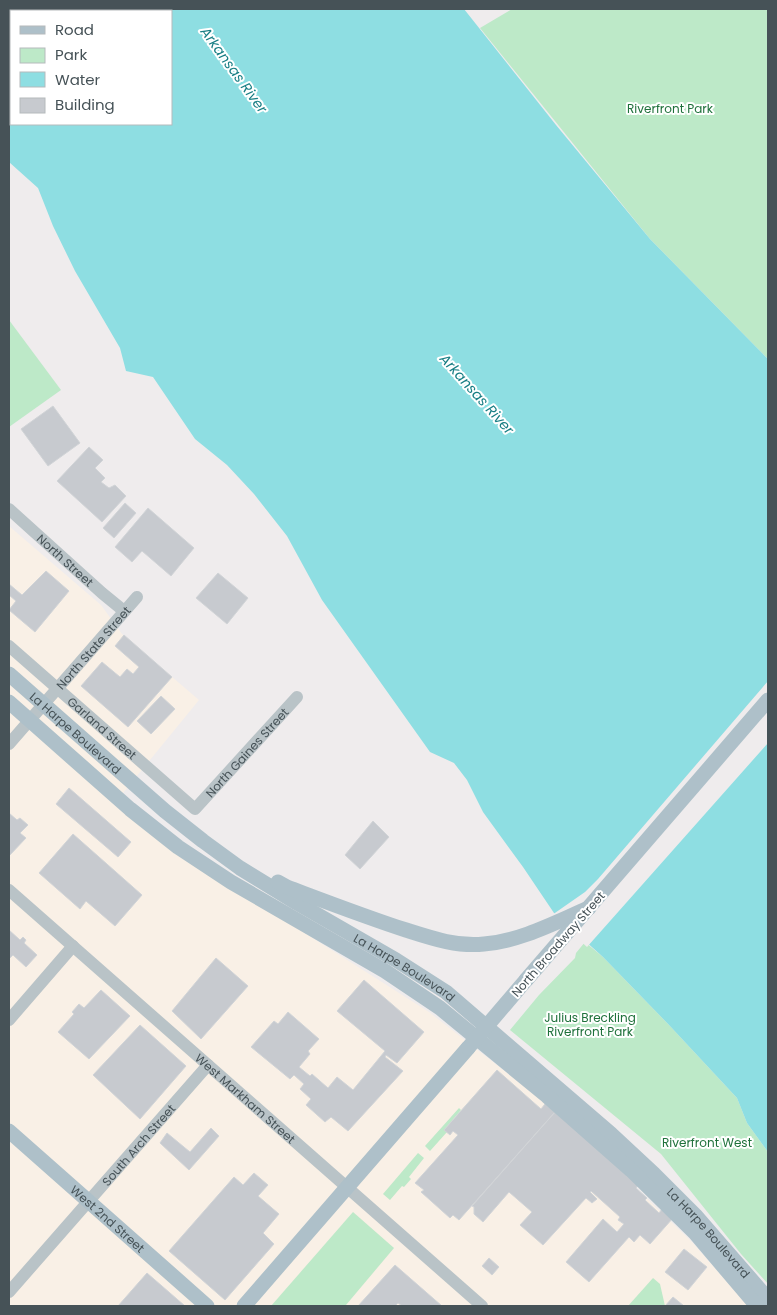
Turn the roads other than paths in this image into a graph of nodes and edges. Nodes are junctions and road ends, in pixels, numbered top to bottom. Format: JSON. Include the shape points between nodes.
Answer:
{"nodes":[{"id":1,"x":9,"y":509,"type":"edge"},
{"id":2,"x":137,"y":597,"type":"dead end"},
{"id":3,"x":124,"y":611,"type":"junction"},
{"id":4,"x":9,"y":646,"type":"edge"},
{"id":5,"x":9,"y":674,"type":"edge"},
{"id":6,"x":56,"y":688,"type":"junction"},
{"id":7,"x":297,"y":697,"type":"dead end"},
{"id":8,"x":768,"y":700,"type":"edge"},
{"id":9,"x":9,"y":702,"type":"edge"},
{"id":10,"x":43,"y":704,"type":"junction"},
{"id":11,"x":30,"y":721,"type":"junction"},
{"id":12,"x":9,"y":744,"type":"edge"},
{"id":13,"x":145,"y":794,"type":"junction"},
{"id":14,"x":195,"y":809,"type":"joint"},
{"id":15,"x":9,"y":890,"type":"edge"},
{"id":16,"x":589,"y":908,"type":"junction"},
{"id":17,"x":73,"y":946,"type":"junction"},
{"id":18,"x":9,"y":1020,"type":"edge"},
{"id":19,"x":208,"y":1065,"type":"junction"},
{"id":20,"x":9,"y":1131,"type":"edge"},
{"id":21,"x":348,"y":1187,"type":"junction"},
{"id":22,"x":88,"y":1201,"type":"junction"},
{"id":23,"x":9,"y":1292,"type":"edge"},
{"id":24,"x":768,"y":1299,"type":"edge"},
{"id":25,"x":207,"y":1306,"type":"edge"},
{"id":26,"x":244,"y":1306,"type":"edge"},
{"id":27,"x":482,"y":1306,"type":"edge"},
{"id":28,"x":757,"y":1306,"type":"edge"}],
"edges":[{"from":1,"to":3,"type":"street","name":"North Street"},
{"from":2,"to":3,"type":"street","name":"North State Street"},
{"from":3,"to":6,"type":"street","name":"North State Street"},
{"from":4,"to":6,"type":"street","name":"Garland Street"},
{"from":5,"to":10,"type":"main road","name":"La Harpe Boulevard"},
{"from":6,"to":10,"type":"street","name":"North State Street"},
{"from":6,"to":14,"type":"street","name":"Garland Street"},
{"from":7,"to":14,"type":"street","name":"North Gaines Street"},
{"from":8,"to":16,"type":"main road","name":"North Broadway Street"},
{"from":9,"to":11,"type":"main road","name":"La Harpe Boulevard"},
{"from":10,"to":11,"type":"street","name":"North State Street"},
{"from":10,"to":13,"type":"main road","name":"La Harpe Boulevard"},
{"from":11,"to":12,"type":"street","name":"North State Street"},
{"from":11,"to":28,"type":"main road","name":"La Harpe Boulevard","via":[[178,847],[231,882],[385,971],[440,1008],[547,1096],[638,1177],[695,1233]]},
{"from":13,"to":16,"type":"main road","via":[[287,887],[434,939],[459,944],[510,940]]},
{"from":13,"to":24,"type":"main road","name":"La Harpe Boulevard","via":[[240,868],[446,992],[654,1174]]},
{"from":15,"to":17,"type":"street","name":"West Markham Street"},
{"from":16,"to":21,"type":"main road","name":"North Broadway Street","bridge":true},
{"from":17,"to":18,"type":"street"},
{"from":17,"to":19,"type":"street","name":"West Markham Street"},
{"from":19,"to":21,"type":"street","name":"West Markham Street"},
{"from":19,"to":22,"type":"street","name":"South Arch Street"},
{"from":20,"to":22,"type":"main road","name":"West 2nd Street"},
{"from":21,"to":26,"type":"main road","name":"North Broadway Street"},
{"from":21,"to":27,"type":"street","name":"West Markham Street"},
{"from":22,"to":23,"type":"street","name":"South Arch Street"},
{"from":22,"to":25,"type":"main road","name":"West 2nd Street"}]}
